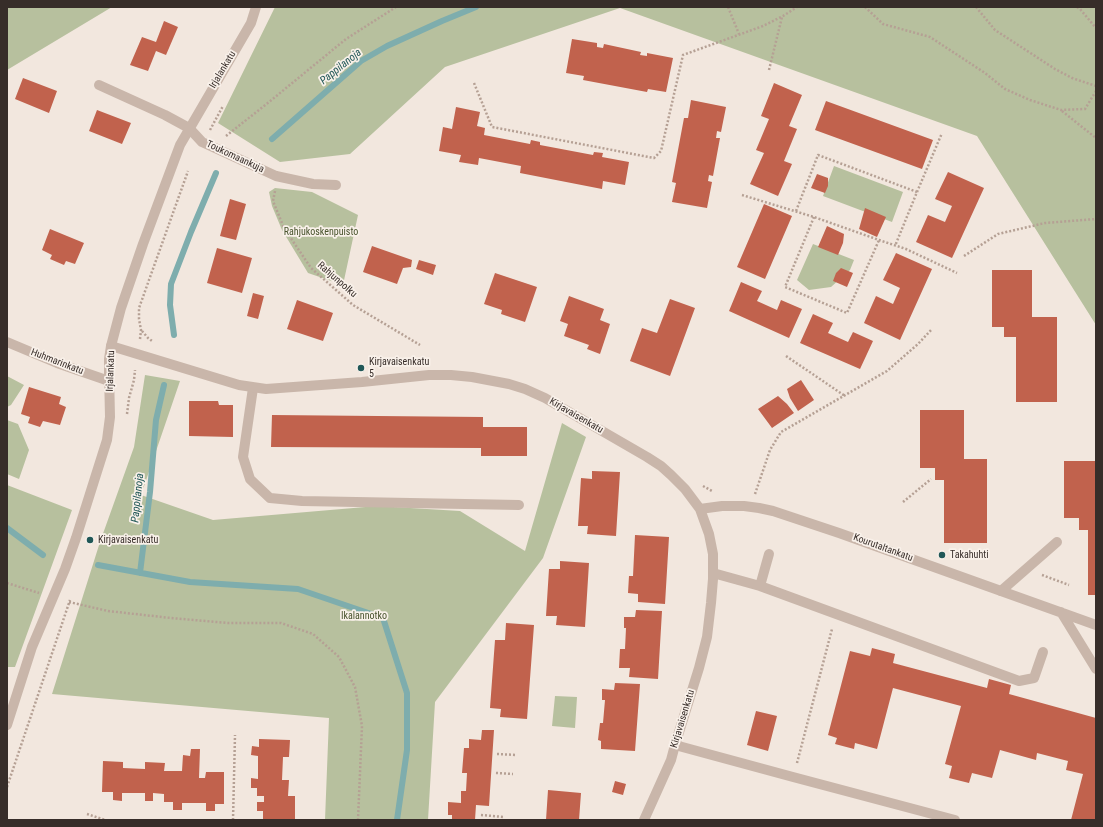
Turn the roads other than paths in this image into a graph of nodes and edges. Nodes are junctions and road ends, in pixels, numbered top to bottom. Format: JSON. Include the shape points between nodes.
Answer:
{"nodes":[{"id":1,"x":256,"y":7,"type":"edge"},
{"id":2,"x":99,"y":85,"type":"dead end"},
{"id":3,"x":189,"y":128,"type":"junction"},
{"id":4,"x":336,"y":186,"type":"dead end"},
{"id":5,"x":7,"y":342,"type":"edge"},
{"id":6,"x":111,"y":346,"type":"junction"},
{"id":7,"x":109,"y":381,"type":"junction"},
{"id":8,"x":254,"y":388,"type":"junction"},
{"id":9,"x":519,"y":505,"type":"dead end"},
{"id":10,"x":700,"y":509,"type":"junction"},
{"id":11,"x":1057,"y":542,"type":"dead end"},
{"id":12,"x":769,"y":554,"type":"dead end"},
{"id":13,"x":713,"y":573,"type":"junction"},
{"id":14,"x":760,"y":586,"type":"junction"},
{"id":15,"x":1001,"y":591,"type":"junction"},
{"id":16,"x":1061,"y":612,"type":"junction"},
{"id":17,"x":1096,"y":625,"type":"edge"},
{"id":18,"x":1043,"y":652,"type":"dead end"},
{"id":19,"x":1096,"y":669,"type":"edge"},
{"id":20,"x":7,"y":725,"type":"edge"},
{"id":21,"x":675,"y":745,"type":"junction"},
{"id":22,"x":644,"y":820,"type":"edge"},
{"id":23,"x":955,"y":820,"type":"edge"}],
"edges":[{"from":1,"to":3,"type":"street","name":"Irjalankatu","via":[[251,22]]},
{"from":2,"to":3,"type":"street","name":"Toukomaankuja"},
{"from":3,"to":4,"type":"street","name":"Toukomaankuja","via":[[202,142],[276,176]]},
{"from":3,"to":6,"type":"street","name":"Irjalankatu","via":[[174,160],[146,237],[121,308]]},
{"from":5,"to":7,"type":"street","name":"Huhmarinkatu"},
{"from":6,"to":7,"type":"street","name":"Irjalankatu"},
{"from":6,"to":8,"type":"street","name":"Kirjavaisenkatu"},
{"from":7,"to":20,"type":"street","name":"Irjalankatu","via":[[110,417],[107,440],[76,538],[54,598],[32,647]]},
{"from":8,"to":9,"type":"street","via":[[243,457],[250,479],[270,498],[302,501]]},
{"from":8,"to":10,"type":"street","name":"Kirjavaisenkatu","via":[[283,389],[429,375],[472,377],[509,384],[545,398],[661,466],[685,489]]},
{"from":10,"to":13,"type":"street","name":"Kirjavaisenkatu","via":[[709,534]]},
{"from":10,"to":15,"type":"street","name":"Kourutaltankatu","via":[[722,506],[773,511]]},
{"from":11,"to":15,"type":"street"},
{"from":12,"to":14,"type":"street"},
{"from":13,"to":14,"type":"street"},
{"from":13,"to":21,"type":"street","name":"Kirjavaisenkatu","via":[[707,637],[700,668]]},
{"from":14,"to":18,"type":"street","via":[[1019,682],[1034,678]]},
{"from":15,"to":16,"type":"street","name":"Kourutaltankatu"},
{"from":16,"to":17,"type":"street","name":"Kourutaltankatu"},
{"from":16,"to":19,"type":"street"},
{"from":21,"to":22,"type":"street","name":"Kirjavaisenkatu","via":[[671,760]]},
{"from":21,"to":23,"type":"street"}]}
